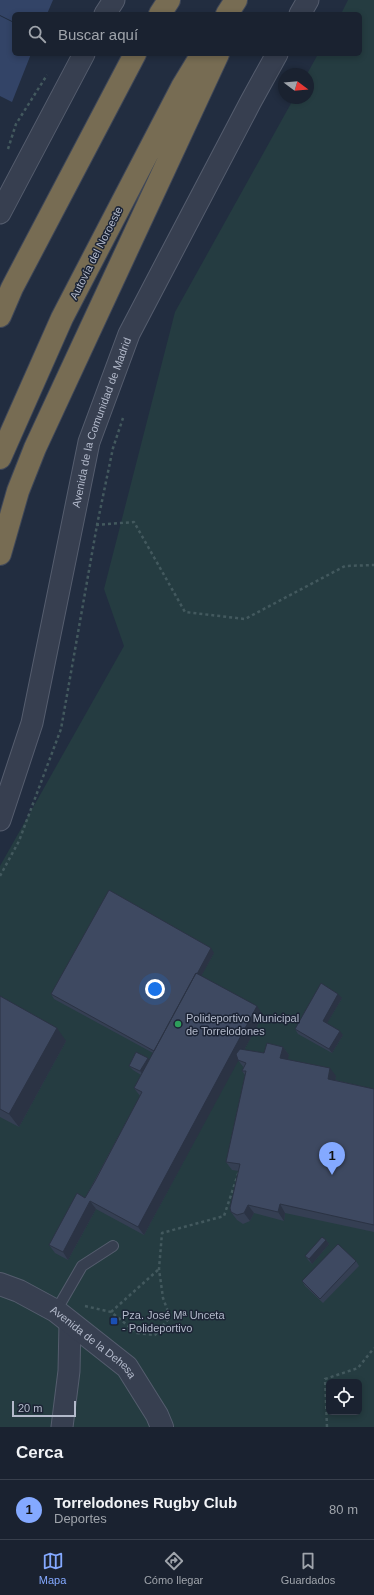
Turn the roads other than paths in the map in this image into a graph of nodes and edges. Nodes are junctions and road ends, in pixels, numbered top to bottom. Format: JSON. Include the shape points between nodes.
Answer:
{"nodes":[{"id":1,"x":114,"y":0,"type":"edge"},
{"id":2,"x":169,"y":0,"type":"edge"},
{"id":3,"x":236,"y":0,"type":"edge"},
{"id":4,"x":244,"y":0,"type":"edge"},
{"id":5,"x":308,"y":0,"type":"edge"},
{"id":6,"x":106,"y":12,"type":"edge"},
{"id":7,"x":161,"y":12,"type":"edge"},
{"id":8,"x":228,"y":12,"type":"edge"},
{"id":9,"x":238,"y":12,"type":"edge"},
{"id":10,"x":301,"y":12,"type":"edge"},
{"id":11,"x":83,"y":56,"type":"edge"},
{"id":12,"x":134,"y":56,"type":"edge"},
{"id":13,"x":201,"y":56,"type":"edge"},
{"id":14,"x":217,"y":56,"type":"edge"},
{"id":15,"x":277,"y":56,"type":"edge"},
{"id":16,"x":0,"y":213,"type":"edge"},
{"id":17,"x":0,"y":316,"type":"edge"},
{"id":18,"x":0,"y":458,"type":"edge"},
{"id":19,"x":0,"y":554,"type":"edge"},
{"id":20,"x":0,"y":820,"type":"edge"},
{"id":21,"x":113,"y":1246,"type":"dead end"},
{"id":22,"x":0,"y":1284,"type":"edge"},
{"id":23,"x":63,"y":1317,"type":"junction"},
{"id":24,"x":62,"y":1427,"type":"edge"},
{"id":25,"x":162,"y":1427,"type":"edge"}],
"edges":[{"from":1,"to":6,"type":"street"},
{"from":2,"to":7,"type":"highway"},
{"from":3,"to":8,"type":"highway"},
{"from":4,"to":9,"type":"highway"},
{"from":5,"to":10,"type":"street"},
{"from":11,"to":16,"type":"street"},
{"from":12,"to":17,"type":"highway","via":[[12,288]]},
{"from":13,"to":18,"type":"highway","name":"Autovía del Noroeste","via":[[182,87],[62,318]]},
{"from":14,"to":19,"type":"highway","via":[[35,448],[18,491]]},
{"from":15,"to":20,"type":"street","name":"Avenida de la Comunidad de Madrid","via":[[129,334],[89,442],[32,723]]},
{"from":21,"to":23,"type":"lane","via":[[82,1266]]},
{"from":22,"to":23,"type":"street","name":"Avenida de la Dehesa","via":[[19,1291]]},
{"from":23,"to":24,"type":"street","via":[[69,1371]]},
{"from":23,"to":25,"type":"street","name":"Avenida de la Dehesa","via":[[126,1367]]}]}
